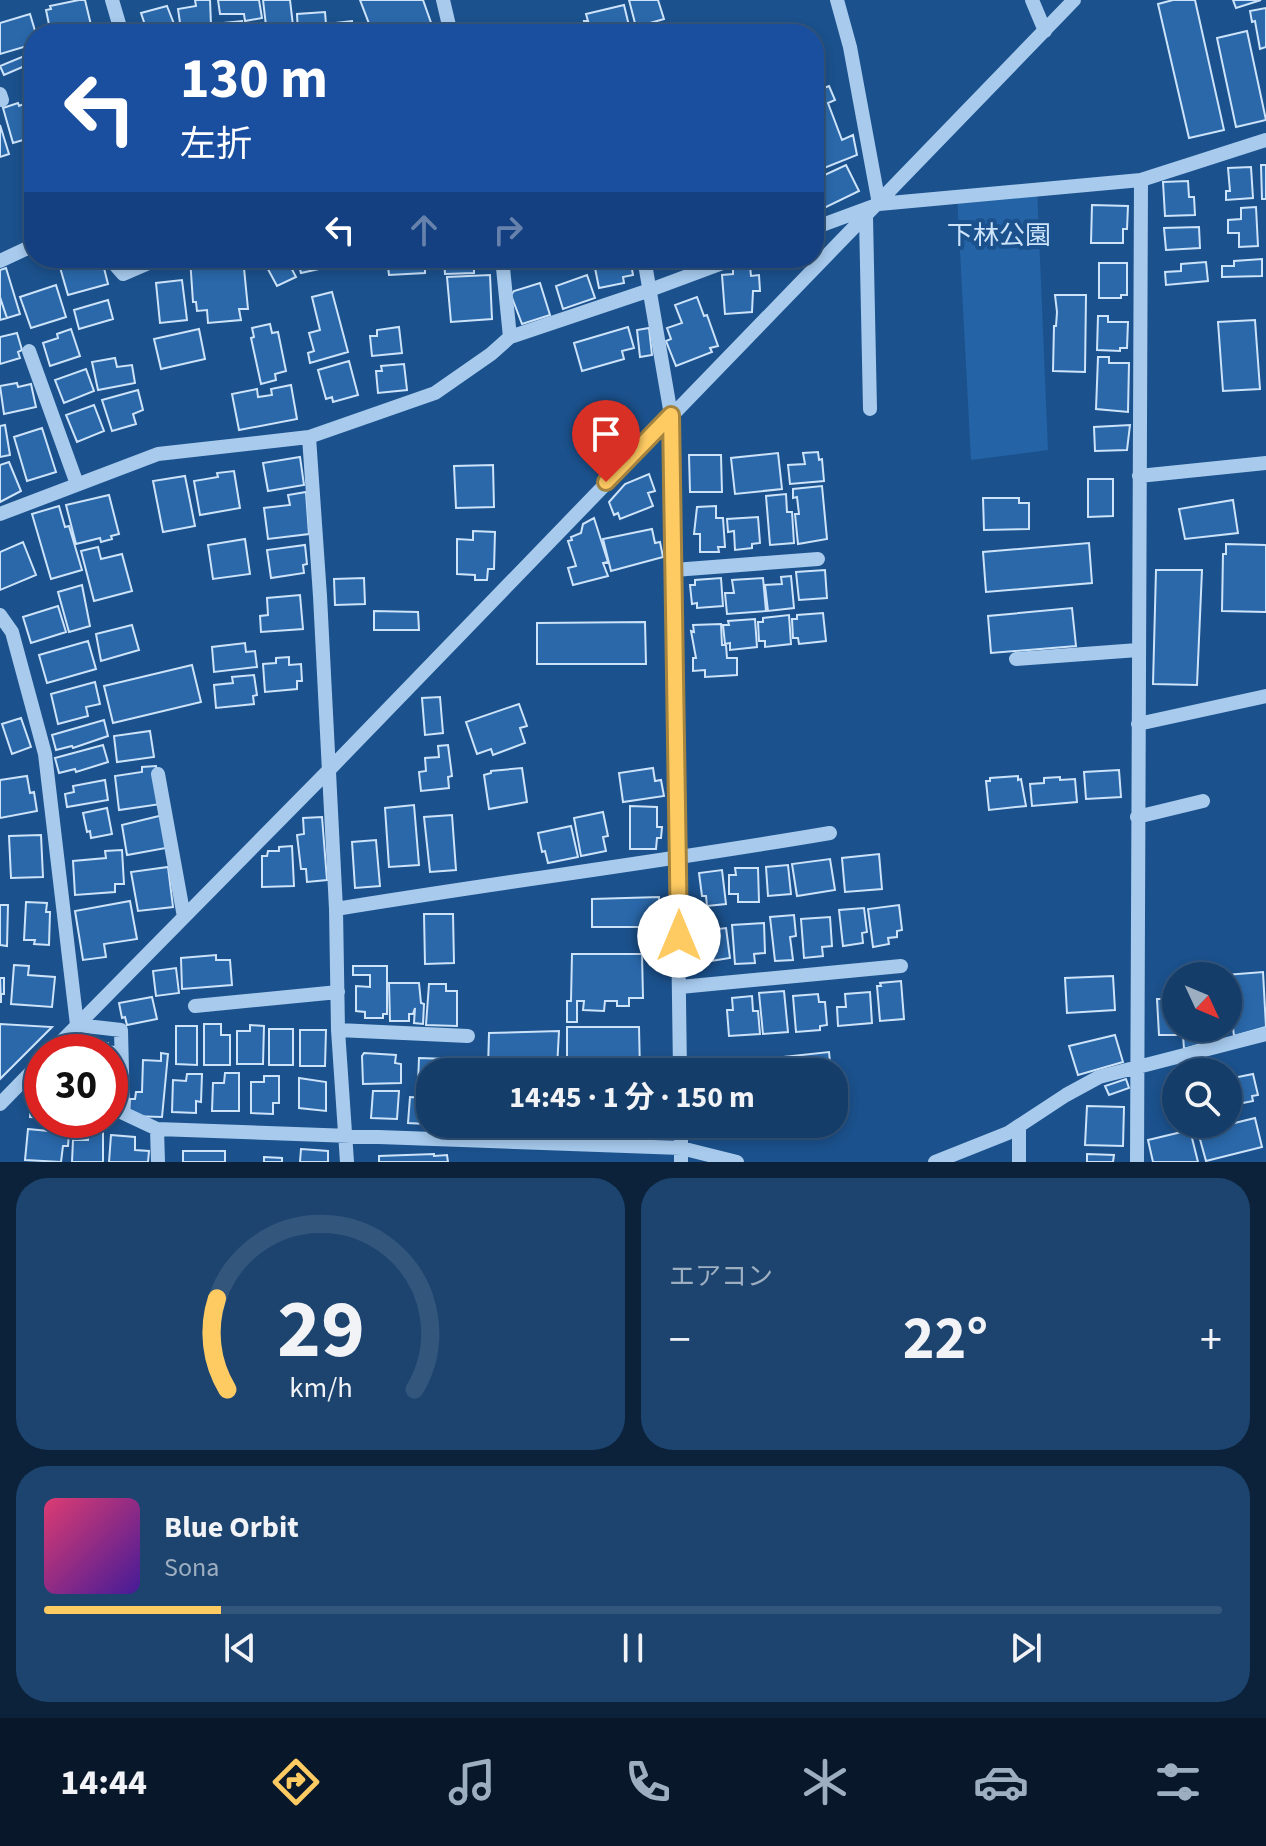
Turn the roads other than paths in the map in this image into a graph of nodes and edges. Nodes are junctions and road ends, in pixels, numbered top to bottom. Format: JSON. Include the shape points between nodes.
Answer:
{"nodes":[{"id":1,"x":112,"y":0,"type":"edge"},
{"id":2,"x":443,"y":0,"type":"edge"},
{"id":3,"x":837,"y":0,"type":"edge"},
{"id":4,"x":1032,"y":0,"type":"edge"},
{"id":5,"x":1074,"y":0,"type":"edge"},
{"id":6,"x":119,"y":24,"type":"edge"},
{"id":7,"x":449,"y":24,"type":"edge"},
{"id":8,"x":1045,"y":31,"type":"junction"},
{"id":9,"x":1266,"y":140,"type":"edge"},
{"id":10,"x":1141,"y":180,"type":"junction"},
{"id":11,"x":879,"y":204,"type":"junction"},
{"id":12,"x":866,"y":217,"type":"junction"},
{"id":13,"x":824,"y":224,"type":"edge"},
{"id":14,"x":24,"y":250,"type":"edge"},
{"id":15,"x":824,"y":260,"type":"edge"},
{"id":16,"x":0,"y":261,"type":"edge"},
{"id":17,"x":118,"y":268,"type":"edge"},
{"id":18,"x":137,"y":268,"type":"edge"},
{"id":19,"x":503,"y":268,"type":"edge"},
{"id":20,"x":646,"y":268,"type":"edge"},
{"id":21,"x":709,"y":268,"type":"edge"},
{"id":22,"x":816,"y":268,"type":"edge"},
{"id":23,"x":650,"y":290,"type":"junction"},
{"id":24,"x":510,"y":337,"type":"junction"},
{"id":25,"x":29,"y":351,"type":"dead end"},
{"id":26,"x":870,"y":409,"type":"dead end"},
{"id":27,"x":671,"y":415,"type":"junction"},
{"id":28,"x":309,"y":437,"type":"junction"},
{"id":29,"x":1266,"y":463,"type":"edge"},
{"id":30,"x":1139,"y":476,"type":"junction"},
{"id":31,"x":77,"y":484,"type":"junction"},
{"id":32,"x":0,"y":514,"type":"edge"},
{"id":33,"x":818,"y":559,"type":"dead end"},
{"id":34,"x":674,"y":570,"type":"junction"},
{"id":35,"x":0,"y":615,"type":"edge"},
{"id":36,"x":1138,"y":650,"type":"junction"},
{"id":37,"x":1016,"y":659,"type":"dead end"},
{"id":38,"x":1266,"y":696,"type":"edge"},
{"id":39,"x":1138,"y":724,"type":"junction"},
{"id":40,"x":327,"y":772,"type":"junction"},
{"id":41,"x":158,"y":774,"type":"dead end"},
{"id":42,"x":1203,"y":801,"type":"dead end"},
{"id":43,"x":1137,"y":817,"type":"junction"},
{"id":44,"x":830,"y":833,"type":"dead end"},
{"id":45,"x":679,"y":859,"type":"junction"},
{"id":46,"x":336,"y":909,"type":"junction"},
{"id":47,"x":184,"y":917,"type":"junction"},
{"id":48,"x":901,"y":966,"type":"dead end"},
{"id":49,"x":680,"y":987,"type":"junction"},
{"id":50,"x":338,"y":992,"type":"junction"},
{"id":51,"x":195,"y":1006,"type":"dead end"},
{"id":52,"x":77,"y":1025,"type":"junction"},
{"id":53,"x":338,"y":1030,"type":"junction"},
{"id":54,"x":68,"y":1034,"type":"edge"},
{"id":55,"x":1266,"y":1034,"type":"edge"},
{"id":56,"x":468,"y":1036,"type":"dead end"},
{"id":57,"x":680,"y":1058,"type":"edge"},
{"id":58,"x":1136,"y":1068,"type":"junction"},
{"id":59,"x":24,"y":1079,"type":"edge"},
{"id":60,"x":0,"y":1104,"type":"edge"},
{"id":61,"x":1019,"y":1126,"type":"junction"},
{"id":62,"x":157,"y":1129,"type":"junction"},
{"id":63,"x":346,"y":1136,"type":"junction"},
{"id":64,"x":681,"y":1155,"type":"edge"},
{"id":65,"x":158,"y":1162,"type":"edge"},
{"id":66,"x":347,"y":1162,"type":"edge"},
{"id":67,"x":737,"y":1162,"type":"edge"},
{"id":68,"x":935,"y":1162,"type":"edge"},
{"id":69,"x":1019,"y":1162,"type":"edge"},
{"id":70,"x":1137,"y":1162,"type":"edge"}],
"edges":[{"from":1,"to":6,"type":"street"},
{"from":2,"to":7,"type":"street"},
{"from":3,"to":11,"type":"street"},
{"from":4,"to":8,"type":"street"},
{"from":5,"to":8,"type":"street"},
{"from":8,"to":11,"type":"street"},
{"from":9,"to":10,"type":"street"},
{"from":10,"to":11,"type":"street"},
{"from":10,"to":30,"type":"street"},
{"from":11,"to":12,"type":"street"},
{"from":11,"to":13,"type":"street"},
{"from":12,"to":15,"type":"street"},
{"from":12,"to":26,"type":"street"},
{"from":14,"to":16,"type":"street"},
{"from":17,"to":18,"type":"street","via":[[123,274]]},
{"from":19,"to":24,"type":"street"},
{"from":20,"to":23,"type":"street"},
{"from":21,"to":23,"type":"street"},
{"from":22,"to":27,"type":"street"},
{"from":23,"to":24,"type":"street"},
{"from":23,"to":27,"type":"street"},
{"from":24,"to":28,"type":"street","via":[[435,393]]},
{"from":25,"to":31,"type":"street"},
{"from":27,"to":34,"type":"street"},
{"from":27,"to":40,"type":"street"},
{"from":28,"to":31,"type":"street","via":[[158,454]]},
{"from":28,"to":40,"type":"street"},
{"from":29,"to":30,"type":"street"},
{"from":30,"to":36,"type":"street"},
{"from":31,"to":32,"type":"street"},
{"from":33,"to":34,"type":"street"},
{"from":34,"to":45,"type":"street"},
{"from":35,"to":52,"type":"street","via":[[12,632],[45,754]]},
{"from":36,"to":37,"type":"street"},
{"from":36,"to":39,"type":"street"},
{"from":38,"to":39,"type":"street"},
{"from":39,"to":43,"type":"street"},
{"from":40,"to":46,"type":"street"},
{"from":40,"to":47,"type":"street"},
{"from":41,"to":47,"type":"street"},
{"from":42,"to":43,"type":"street"},
{"from":43,"to":58,"type":"street"},
{"from":44,"to":45,"type":"street"},
{"from":45,"to":46,"type":"street"},
{"from":45,"to":49,"type":"street"},
{"from":46,"to":50,"type":"street"},
{"from":47,"to":52,"type":"street"},
{"from":48,"to":49,"type":"street"},
{"from":49,"to":57,"type":"street"},
{"from":50,"to":51,"type":"street"},
{"from":50,"to":53,"type":"street"},
{"from":52,"to":54,"type":"street"},
{"from":52,"to":62,"type":"street","via":[[121,1030],[123,1113]]},
{"from":53,"to":56,"type":"street"},
{"from":53,"to":63,"type":"street"},
{"from":55,"to":58,"type":"street"},
{"from":58,"to":61,"type":"street","via":[[1099,1077]]},
{"from":58,"to":70,"type":"street"},
{"from":59,"to":60,"type":"street"},
{"from":61,"to":68,"type":"street"},
{"from":61,"to":69,"type":"street"},
{"from":62,"to":63,"type":"street"},
{"from":62,"to":65,"type":"street"},
{"from":63,"to":64,"type":"street"},
{"from":63,"to":66,"type":"street"},
{"from":64,"to":67,"type":"street"}]}
